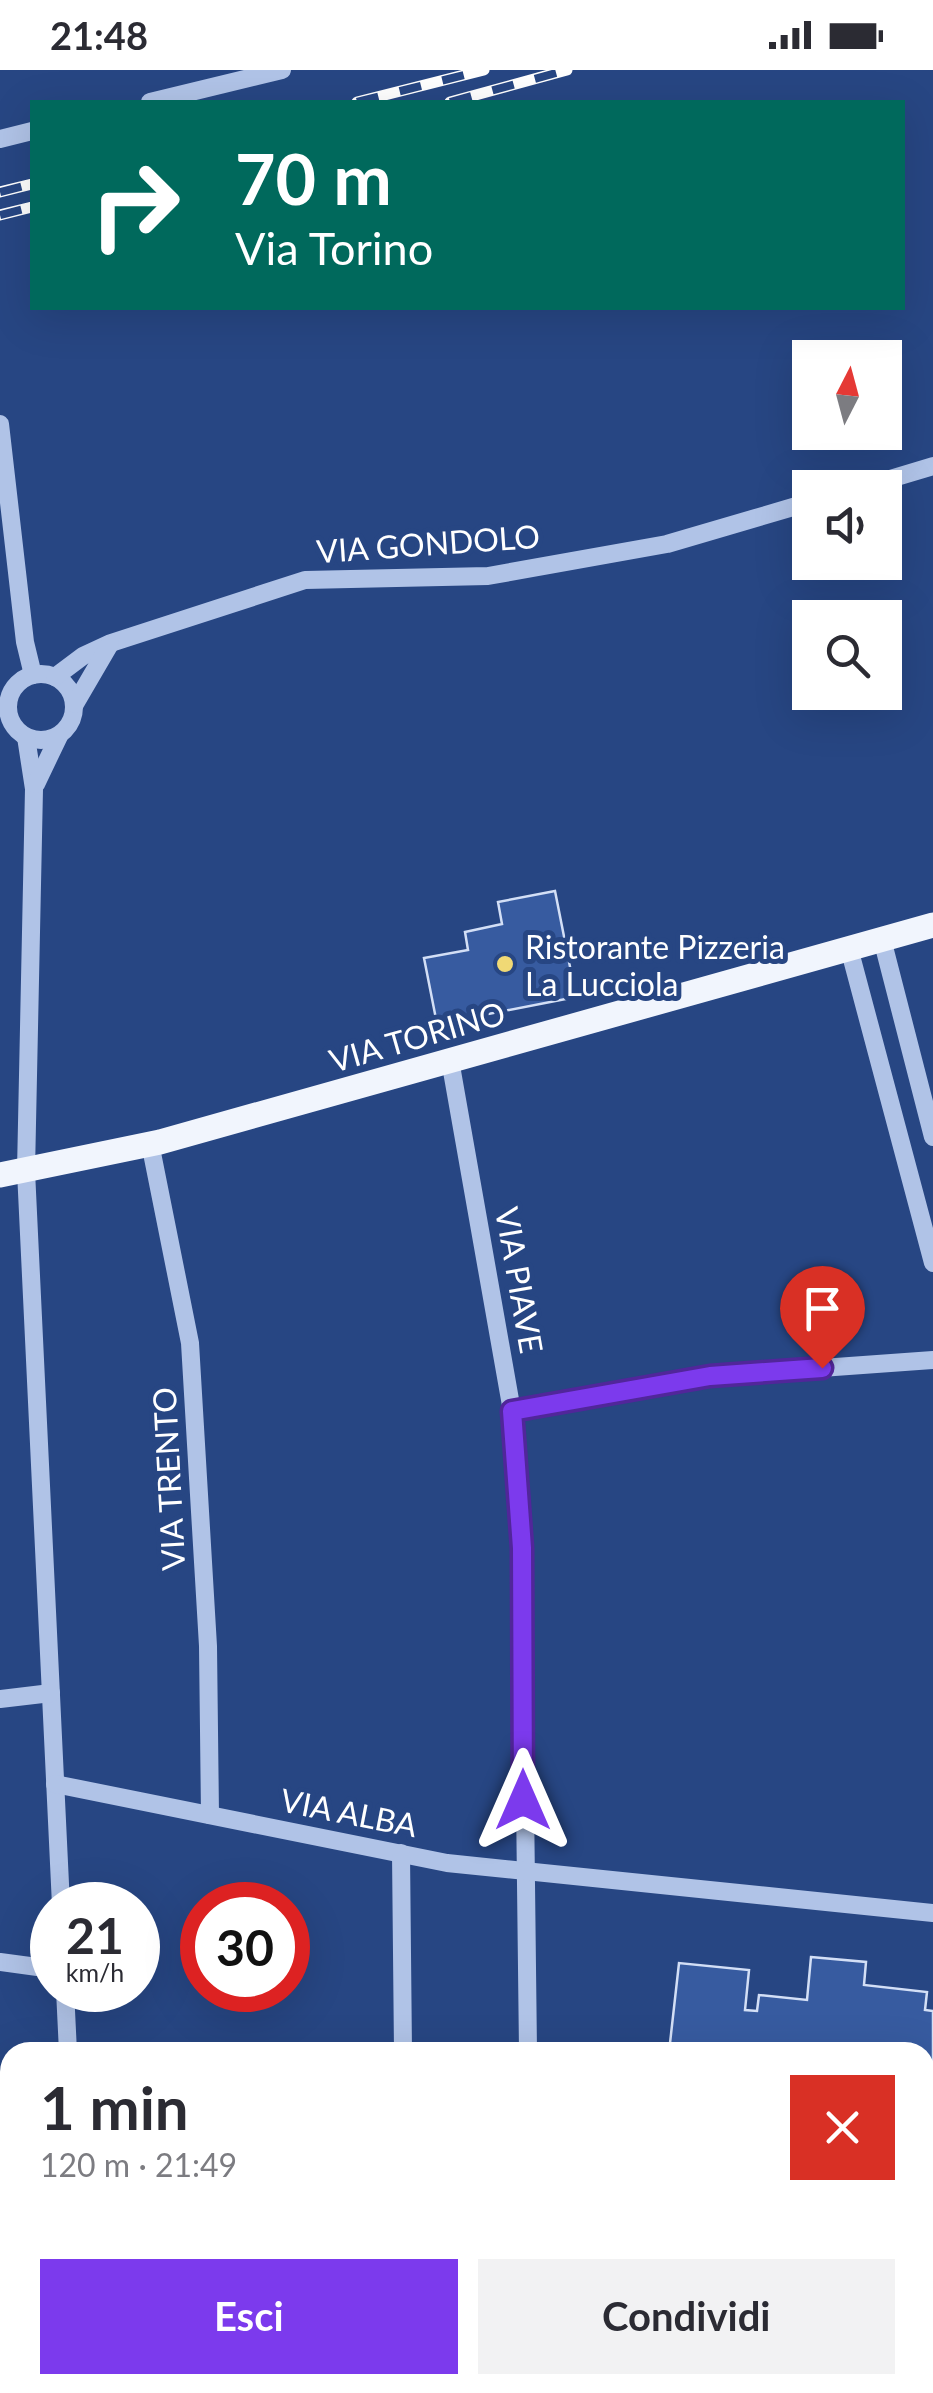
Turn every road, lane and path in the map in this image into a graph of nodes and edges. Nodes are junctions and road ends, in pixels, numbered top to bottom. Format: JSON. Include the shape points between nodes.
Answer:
{"nodes":[{"id":1,"x":282,"y":70,"type":"edge"},
{"id":2,"x":158,"y":100,"type":"edge"},
{"id":3,"x":30,"y":132,"type":"edge"},
{"id":4,"x":0,"y":139,"type":"edge"},
{"id":5,"x":0,"y":424,"type":"edge"},
{"id":6,"x":933,"y":466,"type":"edge"},
{"id":7,"x":902,"y":475,"type":"edge"},
{"id":8,"x":792,"y":507,"type":"edge"},
{"id":9,"x":111,"y":642,"type":"junction"},
{"id":10,"x":33,"y":675,"type":"junction"},
{"id":11,"x":55,"y":676,"type":"junction"},
{"id":12,"x":7,"y":684,"type":"edge"},
{"id":13,"x":74,"y":704,"type":"junction"},
{"id":14,"x":59,"y":736,"type":"junction"},
{"id":15,"x":26,"y":737,"type":"junction"},
{"id":16,"x":34,"y":789,"type":"junction"},
{"id":17,"x":933,"y":925,"type":"edge"},
{"id":18,"x":882,"y":939,"type":"junction"},
{"id":19,"x":849,"y":948,"type":"junction"},
{"id":20,"x":450,"y":1060,"type":"junction"},
{"id":21,"x":933,"y":1136,"type":"edge"},
{"id":22,"x":150,"y":1143,"type":"junction"},
{"id":23,"x":26,"y":1170,"type":"junction"},
{"id":24,"x":0,"y":1175,"type":"edge"},
{"id":25,"x":933,"y":1262,"type":"edge"},
{"id":26,"x":933,"y":1360,"type":"edge"},
{"id":27,"x":512,"y":1411,"type":"junction"},
{"id":28,"x":51,"y":1693,"type":"junction"},
{"id":29,"x":0,"y":1699,"type":"edge"},
{"id":30,"x":55,"y":1784,"type":"junction"},
{"id":31,"x":210,"y":1814,"type":"junction"},
{"id":32,"x":402,"y":1853,"type":"junction"},
{"id":33,"x":524,"y":1872,"type":"junction"},
{"id":34,"x":60,"y":1882,"type":"edge"},
{"id":35,"x":933,"y":1913,"type":"edge"},
{"id":36,"x":0,"y":1962,"type":"edge"},
{"id":37,"x":30,"y":1966,"type":"edge"},
{"id":38,"x":66,"y":2012,"type":"edge"},
{"id":39,"x":68,"y":2042,"type":"edge"},
{"id":40,"x":403,"y":2042,"type":"edge"},
{"id":41,"x":528,"y":2042,"type":"edge"}],
"edges":[{"from":1,"to":2,"type":"street"},
{"from":3,"to":4,"type":"street"},
{"from":5,"to":10,"type":"street"},
{"from":6,"to":7,"type":"street"},
{"from":8,"to":9,"type":"street","name":"VIA GONDOLO","via":[[668,544],[488,576],[305,580]]},
{"from":9,"to":11,"type":"street","name":"VIA GONDOLO"},
{"from":9,"to":13,"type":"street"},
{"from":10,"to":11,"type":"street"},
{"from":10,"to":12,"type":"street"},
{"from":11,"to":13,"type":"street","via":[[72,692]]},
{"from":12,"to":15,"type":"street","via":[[10,720]]},
{"from":13,"to":14,"type":"street"},
{"from":14,"to":15,"type":"street"},
{"from":14,"to":16,"type":"street"},
{"from":15,"to":16,"type":"street"},
{"from":16,"to":23,"type":"street"},
{"from":17,"to":18,"type":"main road","name":"VIA TORINO"},
{"from":18,"to":19,"type":"main road","name":"VIA TORINO"},
{"from":18,"to":21,"type":"street"},
{"from":19,"to":20,"type":"main road","name":"VIA TORINO"},
{"from":19,"to":25,"type":"street"},
{"from":20,"to":22,"type":"main road","name":"VIA TORINO"},
{"from":20,"to":27,"type":"street","name":"VIA PIAVE"},
{"from":22,"to":23,"type":"main road","name":"VIA TORINO"},
{"from":22,"to":31,"type":"street","name":"VIA TRENTO","via":[[190,1343],[208,1646]]},
{"from":23,"to":24,"type":"main road","name":"VIA TORINO"},
{"from":23,"to":28,"type":"street"},
{"from":26,"to":27,"type":"street","via":[[710,1376]]},
{"from":27,"to":33,"type":"street","name":"VIA PIAVE","via":[[522,1548]]},
{"from":28,"to":29,"type":"street"},
{"from":28,"to":30,"type":"street"},
{"from":30,"to":31,"type":"street","name":"VIA ALBA"},
{"from":30,"to":34,"type":"street"},
{"from":31,"to":32,"type":"street","name":"VIA ALBA"},
{"from":32,"to":33,"type":"street","name":"VIA ALBA"},
{"from":32,"to":40,"type":"street"},
{"from":33,"to":35,"type":"street","name":"VIA ALBA"},
{"from":33,"to":41,"type":"street","name":"VIA PIAVE"},
{"from":36,"to":37,"type":"street"},
{"from":38,"to":39,"type":"street"}]}
